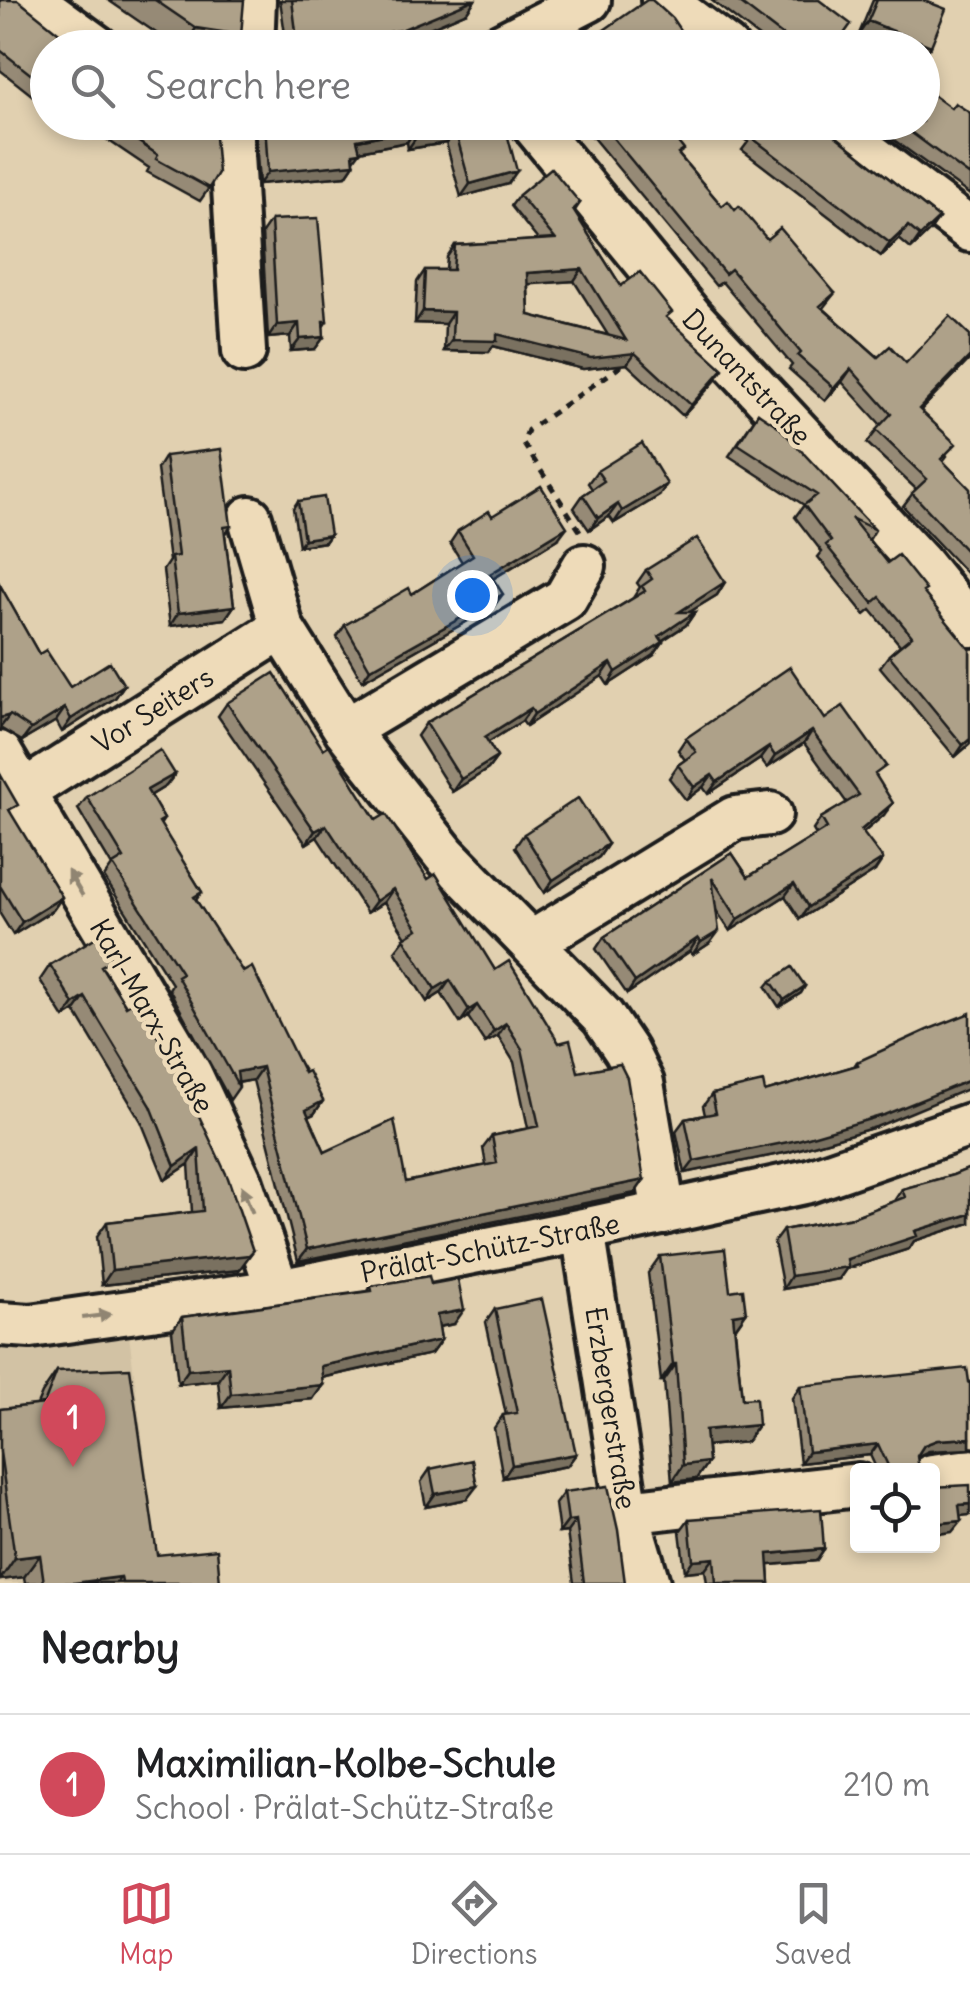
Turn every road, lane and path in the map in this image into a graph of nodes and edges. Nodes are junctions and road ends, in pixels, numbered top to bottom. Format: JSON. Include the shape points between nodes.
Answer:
{"nodes":[{"id":1,"x":32,"y":0,"type":"edge"},
{"id":2,"x":254,"y":0,"type":"edge"},
{"id":3,"x":589,"y":0,"type":"edge"},
{"id":4,"x":664,"y":0,"type":"edge"},
{"id":5,"x":73,"y":30,"type":"edge"},
{"id":6,"x":253,"y":30,"type":"edge"},
{"id":7,"x":531,"y":30,"type":"edge"},
{"id":8,"x":703,"y":30,"type":"edge"},
{"id":9,"x":231,"y":140,"type":"edge"},
{"id":10,"x":547,"y":140,"type":"edge"},
{"id":11,"x":851,"y":140,"type":"edge"},
{"id":12,"x":970,"y":230,"type":"edge"},
{"id":13,"x":244,"y":351,"type":"dead end"},
{"id":14,"x":643,"y":352,"type":"edge"},
{"id":15,"x":250,"y":518,"type":"dead end"},
{"id":16,"x":584,"y":566,"type":"joint"},
{"id":17,"x":970,"y":624,"type":"edge"},
{"id":18,"x":282,"y":628,"type":"junction"},
{"id":19,"x":346,"y":730,"type":"junction"},
{"id":20,"x":0,"y":753,"type":"edge"},
{"id":21,"x":23,"y":792,"type":"junction"},
{"id":22,"x":770,"y":814,"type":"dead end"},
{"id":23,"x":531,"y":943,"type":"junction"},
{"id":24,"x":970,"y":1125,"type":"edge"},
{"id":25,"x":664,"y":1213,"type":"junction"},
{"id":26,"x":583,"y":1230,"type":"junction"},
{"id":27,"x":278,"y":1291,"type":"junction"},
{"id":28,"x":0,"y":1324,"type":"edge"},
{"id":29,"x":970,"y":1471,"type":"edge"},
{"id":30,"x":940,"y":1475,"type":"edge"},
{"id":31,"x":850,"y":1486,"type":"edge"},
{"id":32,"x":627,"y":1512,"type":"junction"},
{"id":33,"x":648,"y":1583,"type":"edge"}],
"edges":[{"from":1,"to":5,"type":"street"},
{"from":2,"to":6,"type":"street"},
{"from":3,"to":7,"type":"street"},
{"from":4,"to":8,"type":"street"},
{"from":9,"to":13,"type":"street"},
{"from":10,"to":17,"type":"street","name":"Dunantstraße","via":[[692,318]]},
{"from":11,"to":12,"type":"street"},
{"from":14,"to":16,"type":"path","via":[[528,430],[523,442],[582,535]]},
{"from":15,"to":18,"type":"street"},
{"from":16,"to":19,"type":"street","via":[[566,599]]},
{"from":18,"to":19,"type":"street"},
{"from":18,"to":21,"type":"street","name":"Vor Seiters"},
{"from":19,"to":23,"type":"street","via":[[445,855]]},
{"from":20,"to":21,"type":"street","name":"Karl-Marx-Straße"},
{"from":27,"to":21,"type":"street","name":"Karl-Marx-Straße","one_way":true,"via":[[247,1198],[190,1074]]},
{"from":22,"to":23,"type":"street","via":[[735,818]]},
{"from":23,"to":25,"type":"street","via":[[602,1017],[642,1083]]},
{"from":24,"to":25,"type":"street","name":"Prälat-Schütz-Straße","via":[[866,1165]]},
{"from":25,"to":26,"type":"street","name":"Prälat-Schütz-Straße"},
{"from":26,"to":27,"type":"street","name":"Prälat-Schütz-Straße"},
{"from":26,"to":32,"type":"street","name":"Erzbergerstraße"},
{"from":28,"to":27,"type":"street","name":"Prälat-Schütz-Straße","one_way":true,"via":[[30,1326]]},
{"from":29,"to":30,"type":"street"},
{"from":31,"to":32,"type":"street"},
{"from":32,"to":33,"type":"street","name":"Erzbergerstraße"}]}
